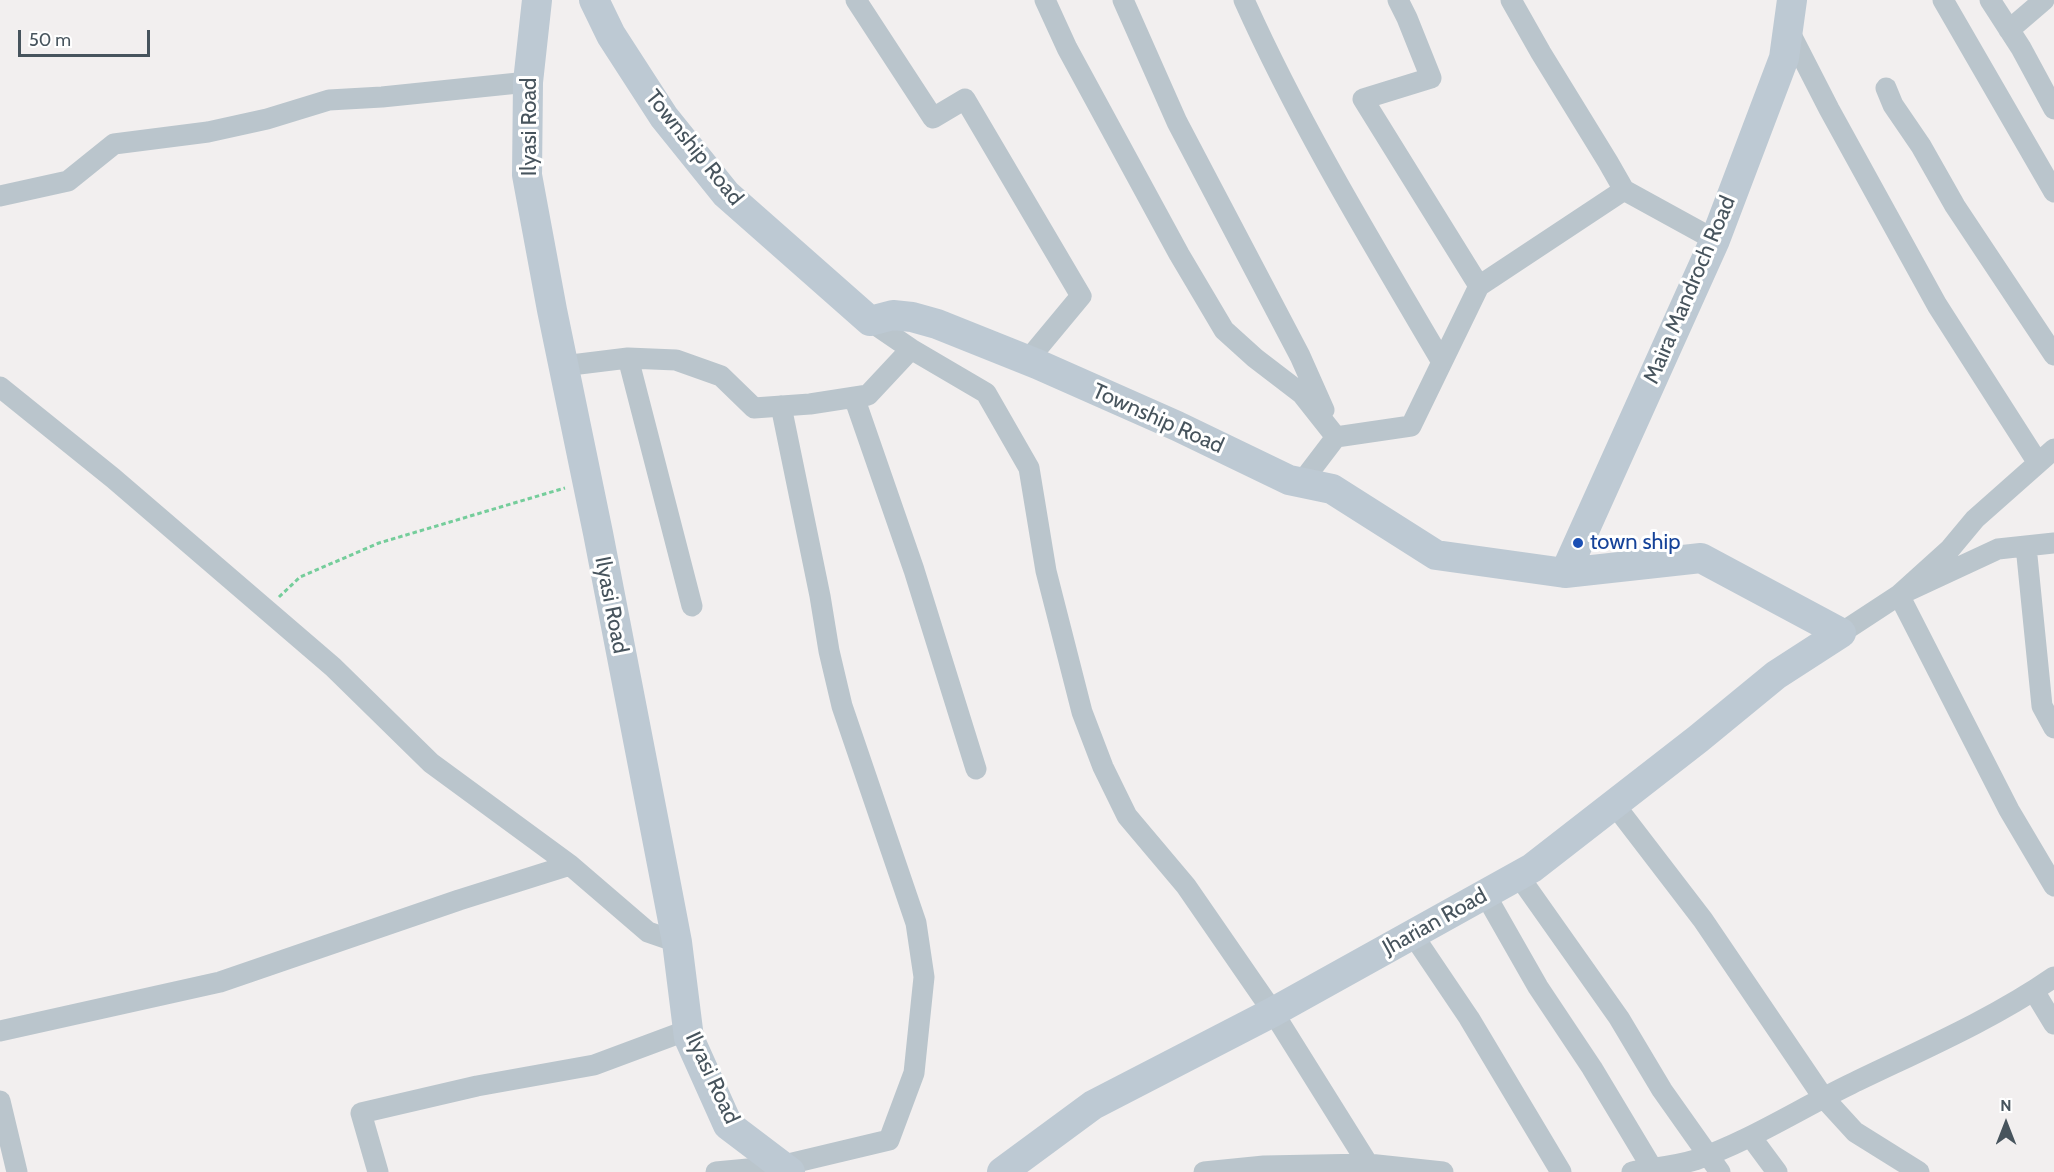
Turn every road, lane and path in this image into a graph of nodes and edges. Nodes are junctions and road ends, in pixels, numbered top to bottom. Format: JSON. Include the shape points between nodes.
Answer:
{"nodes":[{"id":1,"x":537,"y":0,"type":"edge"},
{"id":2,"x":594,"y":0,"type":"edge"},
{"id":3,"x":856,"y":0,"type":"edge"},
{"id":4,"x":1046,"y":0,"type":"edge"},
{"id":5,"x":1123,"y":0,"type":"edge"},
{"id":6,"x":1244,"y":0,"type":"edge"},
{"id":7,"x":1398,"y":0,"type":"edge"},
{"id":8,"x":1511,"y":0,"type":"edge"},
{"id":9,"x":1792,"y":0,"type":"edge"},
{"id":10,"x":1943,"y":0,"type":"edge"},
{"id":11,"x":1990,"y":0,"type":"edge"},
{"id":12,"x":2044,"y":0,"type":"edge"},
{"id":13,"x":1788,"y":29,"type":"junction"},
{"id":14,"x":2009,"y":30,"type":"junction"},
{"id":15,"x":528,"y":82,"type":"junction"},
{"id":16,"x":1886,"y":88,"type":"dead end"},
{"id":17,"x":2054,"y":109,"type":"edge"},
{"id":18,"x":1624,"y":190,"type":"junction"},
{"id":19,"x":2054,"y":192,"type":"edge"},
{"id":20,"x":0,"y":196,"type":"edge"},
{"id":21,"x":1715,"y":240,"type":"junction"},
{"id":22,"x":1479,"y":285,"type":"junction"},
{"id":23,"x":870,"y":321,"type":"junction"},
{"id":24,"x":911,"y":349,"type":"junction"},
{"id":25,"x":2054,"y":355,"type":"edge"},
{"id":26,"x":628,"y":358,"type":"junction"},
{"id":27,"x":1027,"y":361,"type":"junction"},
{"id":28,"x":1442,"y":362,"type":"junction"},
{"id":29,"x":563,"y":366,"type":"junction"},
{"id":30,"x":0,"y":387,"type":"edge"},
{"id":31,"x":854,"y":397,"type":"junction"},
{"id":32,"x":782,"y":406,"type":"junction"},
{"id":33,"x":1336,"y":438,"type":"junction"},
{"id":34,"x":2054,"y":449,"type":"edge"},
{"id":35,"x":2038,"y":463,"type":"junction"},
{"id":36,"x":587,"y":481,"type":"junction"},
{"id":37,"x":1301,"y":483,"type":"junction"},
{"id":38,"x":2054,"y":543,"type":"edge"},
{"id":39,"x":2026,"y":546,"type":"junction"},
{"id":40,"x":1565,"y":573,"type":"junction"},
{"id":41,"x":1899,"y":595,"type":"junction"},
{"id":42,"x":692,"y":606,"type":"dead end"},
{"id":43,"x":265,"y":610,"type":"junction"},
{"id":44,"x":1841,"y":633,"type":"junction"},
{"id":45,"x":2054,"y":728,"type":"edge"},
{"id":46,"x":976,"y":769,"type":"dead end"},
{"id":47,"x":1614,"y":804,"type":"junction"},
{"id":48,"x":570,"y":865,"type":"junction"},
{"id":49,"x":1518,"y":875,"type":"junction"},
{"id":50,"x":2054,"y":886,"type":"edge"},
{"id":51,"x":1485,"y":894,"type":"junction"},
{"id":52,"x":1413,"y":935,"type":"junction"},
{"id":53,"x":676,"y":942,"type":"junction"},
{"id":54,"x":2054,"y":977,"type":"edge"},
{"id":55,"x":2034,"y":991,"type":"junction"},
{"id":56,"x":1273,"y":1012,"type":"junction"},
{"id":57,"x":2054,"y":1024,"type":"edge"},
{"id":58,"x":688,"y":1030,"type":"junction"},
{"id":59,"x":0,"y":1031,"type":"edge"},
{"id":60,"x":1823,"y":1097,"type":"junction"},
{"id":61,"x":0,"y":1101,"type":"edge"},
{"id":62,"x":1751,"y":1137,"type":"junction"},
{"id":63,"x":1707,"y":1155,"type":"junction"},
{"id":64,"x":1371,"y":1168,"type":"edge"},
{"id":65,"x":785,"y":1169,"type":"edge"},
{"id":66,"x":1642,"y":1170,"type":"edge"},
{"id":67,"x":17,"y":1172,"type":"edge"},
{"id":68,"x":378,"y":1172,"type":"edge"},
{"id":69,"x":716,"y":1172,"type":"edge"},
{"id":70,"x":1002,"y":1172,"type":"edge"},
{"id":71,"x":1204,"y":1172,"type":"edge"},
{"id":72,"x":1443,"y":1172,"type":"edge"},
{"id":73,"x":1561,"y":1172,"type":"edge"},
{"id":74,"x":1720,"y":1172,"type":"edge"},
{"id":75,"x":1777,"y":1172,"type":"edge"},
{"id":76,"x":1919,"y":1172,"type":"edge"}],
"edges":[{"from":1,"to":15,"type":"street","name":"Ilyasi Road"},
{"from":2,"to":23,"type":"street","name":"Township Road","via":[[611,35],[664,117],[726,194]]},
{"from":3,"to":27,"type":"street","via":[[933,118],[964,99],[1081,296]]},
{"from":4,"to":33,"type":"street","via":[[1073,58],[1224,330],[1302,394]]},
{"from":5,"to":33,"type":"street","via":[[1177,122],[1300,356]]},
{"from":6,"to":28,"type":"street","via":[[1269,57]]},
{"from":7,"to":22,"type":"street","via":[[1431,78],[1363,99]]},
{"from":8,"to":18,"type":"street"},
{"from":9,"to":13,"type":"street","name":"Maira Mandroch Road"},
{"from":10,"to":19,"type":"street"},
{"from":11,"to":14,"type":"street"},
{"from":12,"to":14,"type":"street"},
{"from":13,"to":21,"type":"street","name":"Maira Mandroch Road","via":[[1784,58]]},
{"from":13,"to":35,"type":"street","via":[[1936,305]]},
{"from":14,"to":17,"type":"street"},
{"from":15,"to":20,"type":"street","via":[[329,100],[208,132],[114,144],[68,181]]},
{"from":15,"to":29,"type":"street","name":"Ilyasi Road","via":[[527,175]]},
{"from":16,"to":25,"type":"street","via":[[1955,206]]},
{"from":18,"to":21,"type":"street"},
{"from":18,"to":22,"type":"street"},
{"from":21,"to":40,"type":"street","name":"Maira Mandroch Road"},
{"from":22,"to":28,"type":"street"},
{"from":23,"to":24,"type":"street"},
{"from":23,"to":27,"type":"street","name":"Township Road","via":[[893,315],[912,317]]},
{"from":24,"to":31,"type":"street","via":[[867,395]]},
{"from":24,"to":56,"type":"street","via":[[986,393],[1029,468],[1046,571],[1082,712],[1103,767],[1127,816],[1186,886]]},
{"from":26,"to":29,"type":"street"},
{"from":26,"to":32,"type":"street","via":[[676,360],[721,376],[754,408]]},
{"from":26,"to":42,"type":"street"},
{"from":27,"to":37,"type":"street","name":"Township Road"},
{"from":28,"to":33,"type":"street","via":[[1411,426]]},
{"from":29,"to":36,"type":"street","name":"Ilyasi Road"},
{"from":30,"to":43,"type":"street","via":[[113,478]]},
{"from":31,"to":32,"type":"street"},
{"from":31,"to":46,"type":"street","via":[[914,570]]},
{"from":32,"to":65,"type":"street","via":[[842,706],[916,923],[924,977],[914,1073],[890,1140]]},
{"from":33,"to":37,"type":"street"},
{"from":34,"to":35,"type":"street"},
{"from":35,"to":41,"type":"street"},
{"from":36,"to":43,"type":"path","via":[[379,543],[300,577]]},
{"from":36,"to":53,"type":"street","name":"Ilyasi Road"},
{"from":37,"to":40,"type":"street","name":"Township Road","via":[[1332,489],[1436,555]]},
{"from":38,"to":39,"type":"street"},
{"from":39,"to":41,"type":"street","via":[[1998,549]]},
{"from":39,"to":45,"type":"street","via":[[2042,706]]},
{"from":40,"to":44,"type":"street","name":"Township Road","via":[[1701,558]]},
{"from":41,"to":44,"type":"street"},
{"from":41,"to":50,"type":"street","via":[[2009,810]]},
{"from":43,"to":48,"type":"street","via":[[333,668],[431,763]]},
{"from":44,"to":47,"type":"street","name":"Jharian Road","via":[[1776,675]]},
{"from":47,"to":49,"type":"street","name":"Jharian Road"},
{"from":47,"to":60,"type":"street","via":[[1703,920]]},
{"from":48,"to":53,"type":"street","via":[[648,932]]},
{"from":48,"to":59,"type":"street","via":[[220,982]]},
{"from":49,"to":51,"type":"street","name":"Jharian Road"},
{"from":49,"to":63,"type":"street","via":[[1619,1018]]},
{"from":51,"to":52,"type":"street","name":"Jharian Road"},
{"from":51,"to":66,"type":"street","via":[[1538,987],[1592,1068]]},
{"from":52,"to":56,"type":"street","name":"Jharian Road"},
{"from":52,"to":73,"type":"street","via":[[1469,1018]]},
{"from":53,"to":58,"type":"street","name":"Ilyasi Road"},
{"from":54,"to":55,"type":"street"},
{"from":55,"to":57,"type":"street"},
{"from":55,"to":60,"type":"street"},
{"from":56,"to":64,"type":"street"},
{"from":56,"to":70,"type":"street","name":"Jharian Road","via":[[1093,1105]]},
{"from":58,"to":65,"type":"street","name":"Ilyasi Road","via":[[728,1125]]},
{"from":58,"to":68,"type":"street","via":[[594,1065],[477,1086],[361,1113]]},
{"from":60,"to":62,"type":"street"},
{"from":60,"to":76,"type":"street","via":[[1855,1132]]},
{"from":61,"to":67,"type":"street"},
{"from":62,"to":63,"type":"street"},
{"from":62,"to":75,"type":"street"},
{"from":63,"to":66,"type":"street"},
{"from":63,"to":74,"type":"street"},
{"from":64,"to":71,"type":"street","via":[[1264,1167]]},
{"from":64,"to":72,"type":"street"},
{"from":65,"to":69,"type":"street"}]}
